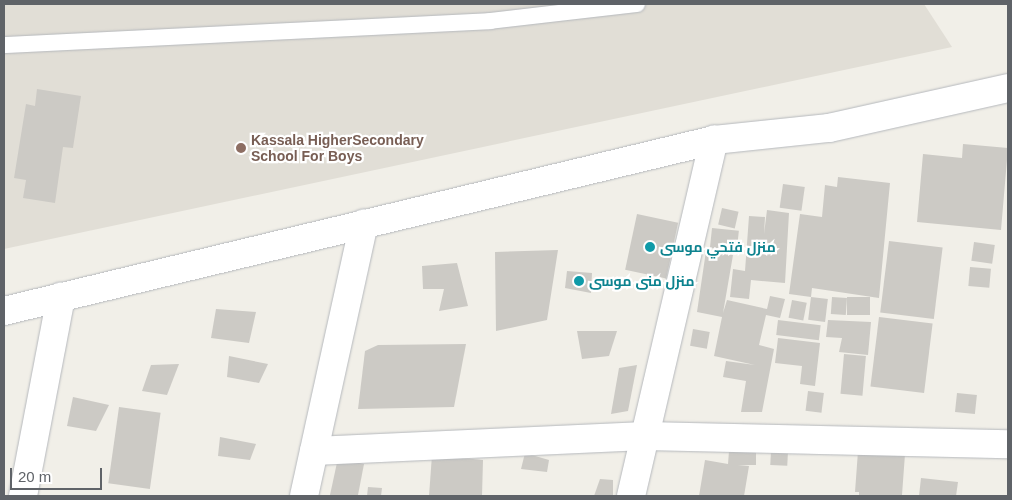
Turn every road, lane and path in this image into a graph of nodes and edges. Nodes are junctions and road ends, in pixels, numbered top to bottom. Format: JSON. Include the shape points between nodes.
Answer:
{"nodes":[{"id":1,"x":637,"y":4,"type":"edge"},
{"id":2,"x":4,"y":45,"type":"edge"},
{"id":3,"x":1008,"y":88,"type":"edge"},
{"id":4,"x":714,"y":140,"type":"junction"},
{"id":5,"x":364,"y":224,"type":"junction"},
{"id":6,"x":61,"y":297,"type":"junction"},
{"id":7,"x":4,"y":311,"type":"edge"},
{"id":8,"x":645,"y":436,"type":"junction"},
{"id":9,"x":1008,"y":444,"type":"edge"},
{"id":10,"x":314,"y":451,"type":"junction"},
{"id":11,"x":23,"y":496,"type":"edge"},
{"id":12,"x":304,"y":496,"type":"edge"},
{"id":13,"x":631,"y":496,"type":"edge"}],
"edges":[{"from":1,"to":2,"type":"lane","via":[[490,21]]},
{"from":3,"to":4,"type":"street","via":[[829,128]]},
{"from":4,"to":5,"type":"street"},
{"from":4,"to":8,"type":"street"},
{"from":5,"to":6,"type":"street"},
{"from":5,"to":10,"type":"street"},
{"from":6,"to":7,"type":"street"},
{"from":6,"to":11,"type":"street"},
{"from":8,"to":9,"type":"street"},
{"from":8,"to":10,"type":"street"},
{"from":8,"to":13,"type":"street"},
{"from":10,"to":12,"type":"street"}]}
